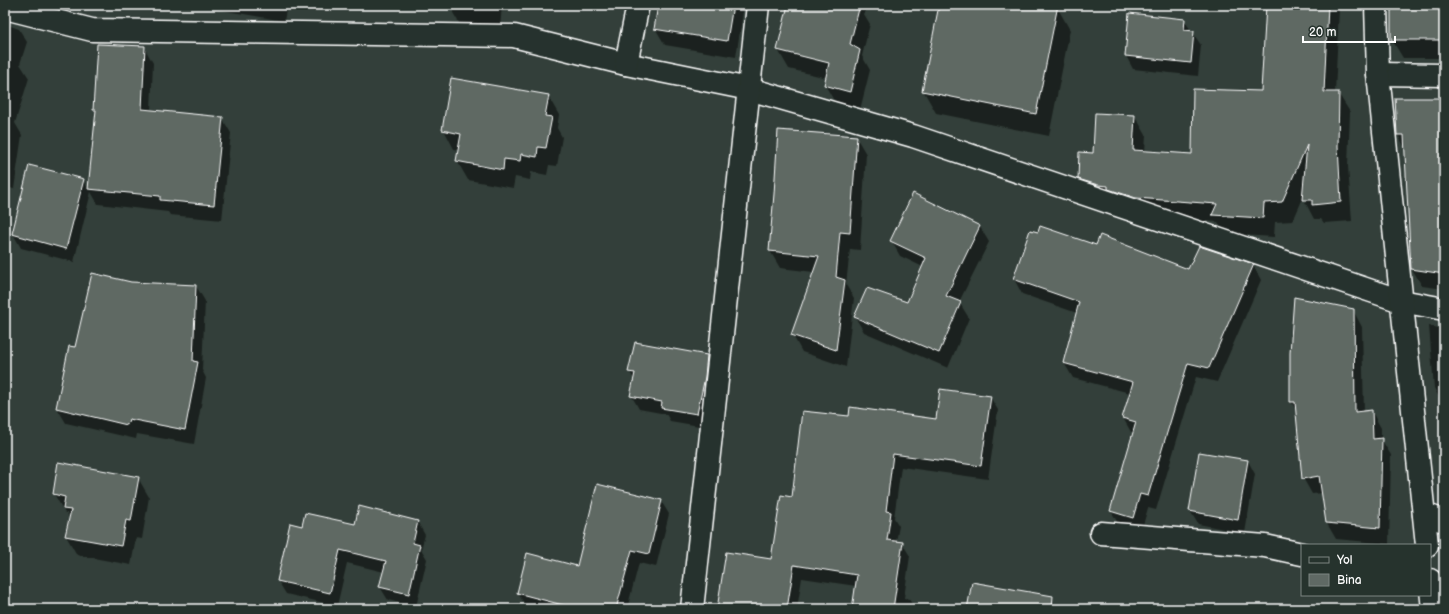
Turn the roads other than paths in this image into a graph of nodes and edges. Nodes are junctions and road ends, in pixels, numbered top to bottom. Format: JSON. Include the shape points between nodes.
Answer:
{"nodes":[{"id":1,"x":638,"y":5,"type":"edge"},
{"id":2,"x":758,"y":5,"type":"edge"},
{"id":3,"x":1376,"y":5,"type":"edge"},
{"id":4,"x":5,"y":8,"type":"edge"},
{"id":5,"x":626,"y":64,"type":"junction"},
{"id":6,"x":1378,"y":74,"type":"junction"},
{"id":7,"x":1444,"y":75,"type":"edge"},
{"id":8,"x":749,"y":89,"type":"junction"},
{"id":9,"x":1401,"y":301,"type":"junction"},
{"id":10,"x":1444,"y":309,"type":"edge"},
{"id":11,"x":1424,"y":514,"type":"junction"},
{"id":12,"x":1444,"y":521,"type":"edge"},
{"id":13,"x":1101,"y":532,"type":"dead end"},
{"id":14,"x":1427,"y":544,"type":"edge"},
{"id":15,"x":1301,"y":554,"type":"edge"},
{"id":16,"x":1431,"y":590,"type":"edge"},
{"id":17,"x":692,"y":609,"type":"edge"},
{"id":18,"x":1433,"y":609,"type":"edge"}],
"edges":[{"from":1,"to":5,"type":"street"},
{"from":2,"to":8,"type":"street"},
{"from":3,"to":6,"type":"street"},
{"from":4,"to":5,"type":"street","via":[[92,30],[514,36]]},
{"from":5,"to":8,"type":"street"},
{"from":6,"to":7,"type":"street"},
{"from":6,"to":9,"type":"street"},
{"from":8,"to":9,"type":"street","via":[[913,136]]},
{"from":8,"to":17,"type":"street"},
{"from":9,"to":10,"type":"street"},
{"from":9,"to":11,"type":"street"},
{"from":11,"to":12,"type":"street"},
{"from":11,"to":14,"type":"street"},
{"from":13,"to":15,"type":"street","via":[[1265,546]]},
{"from":16,"to":18,"type":"street"}]}
